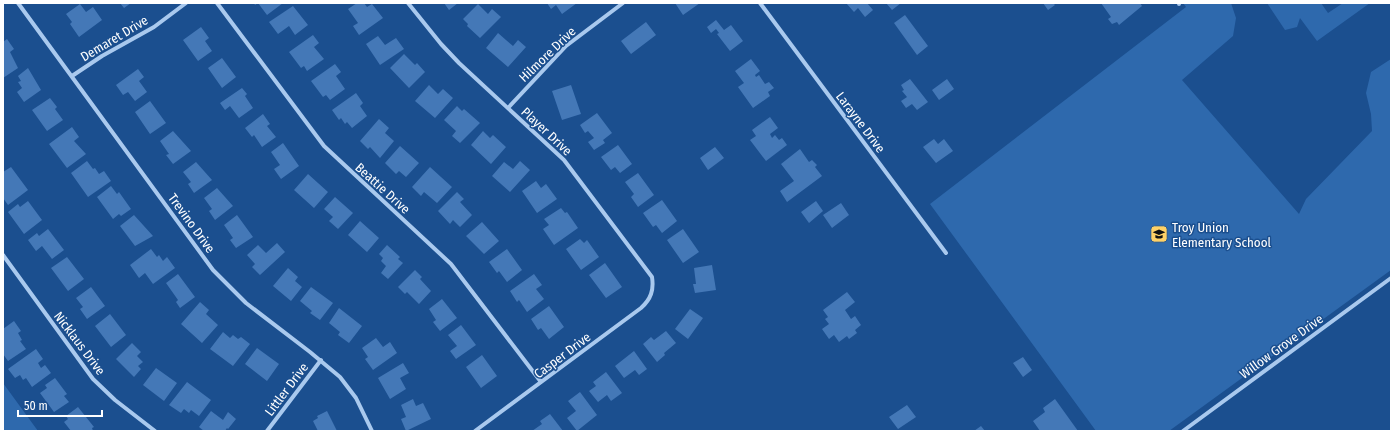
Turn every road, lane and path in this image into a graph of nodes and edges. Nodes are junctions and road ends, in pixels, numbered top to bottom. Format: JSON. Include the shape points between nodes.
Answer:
{"nodes":[{"id":1,"x":18,"y":3,"type":"edge"},
{"id":2,"x":186,"y":3,"type":"edge"},
{"id":3,"x":218,"y":3,"type":"edge"},
{"id":4,"x":408,"y":3,"type":"edge"},
{"id":5,"x":614,"y":3,"type":"edge"},
{"id":6,"x":623,"y":3,"type":"edge"},
{"id":7,"x":760,"y":3,"type":"edge"},
{"id":8,"x":618,"y":7,"type":"junction"},
{"id":9,"x":72,"y":76,"type":"junction"},
{"id":10,"x":508,"y":108,"type":"junction"},
{"id":11,"x":946,"y":253,"type":"dead end"},
{"id":12,"x":3,"y":254,"type":"edge"},
{"id":13,"x":1390,"y":281,"type":"edge"},
{"id":14,"x":653,"y":287,"type":"joint"},
{"id":15,"x":321,"y":360,"type":"junction"},
{"id":16,"x":541,"y":382,"type":"junction"},
{"id":17,"x":155,"y":431,"type":"edge"},
{"id":18,"x":266,"y":431,"type":"edge"},
{"id":19,"x":372,"y":431,"type":"edge"},
{"id":20,"x":475,"y":431,"type":"edge"},
{"id":21,"x":1183,"y":431,"type":"edge"}],
"edges":[{"from":1,"to":9,"type":"street","name":"Trevino Drive"},
{"from":2,"to":9,"type":"street","name":"Demaret Drive","via":[[154,26]]},
{"from":3,"to":16,"type":"street","name":"Beattie Drive","via":[[324,146],[451,264]]},
{"from":4,"to":10,"type":"street","name":"Player Drive","via":[[441,44]]},
{"from":5,"to":8,"type":"street"},
{"from":6,"to":8,"type":"street","name":"Hilmore Drive"},
{"from":7,"to":11,"type":"street","name":"Larayne Drive"},
{"from":8,"to":10,"type":"street","name":"Hilmore Drive","via":[[566,46]]},
{"from":9,"to":15,"type":"street","name":"Trevino Drive","via":[[220,278],[246,303]]},
{"from":10,"to":14,"type":"street","name":"Player Drive","via":[[575,172],[649,272]]},
{"from":12,"to":17,"type":"street","name":"Nicklaus Drive","via":[[94,379],[115,400]]},
{"from":13,"to":21,"type":"street","name":"Willow Grove Drive"},
{"from":14,"to":16,"type":"street","name":"Casper Drive","via":[[651,298],[641,308]]},
{"from":15,"to":18,"type":"street","name":"Littler Drive"},
{"from":15,"to":19,"type":"street","name":"Trevino Drive","via":[[351,391]]},
{"from":16,"to":20,"type":"street","name":"Casper Drive"}]}
